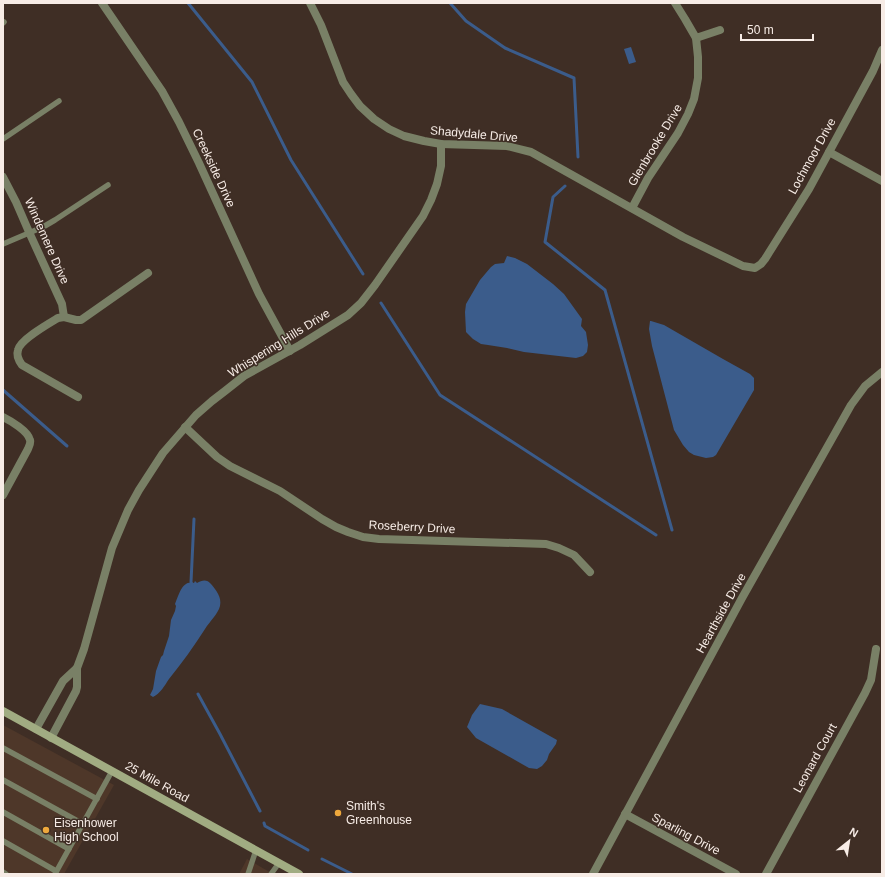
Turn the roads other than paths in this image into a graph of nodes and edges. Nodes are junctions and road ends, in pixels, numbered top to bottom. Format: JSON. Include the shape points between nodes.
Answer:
{"nodes":[{"id":1,"x":102,"y":3,"type":"edge"},
{"id":2,"x":310,"y":3,"type":"edge"},
{"id":3,"x":675,"y":3,"type":"edge"},
{"id":4,"x":720,"y":30,"type":"dead end"},
{"id":5,"x":696,"y":38,"type":"junction"},
{"id":6,"x":882,"y":50,"type":"edge"},
{"id":7,"x":59,"y":102,"type":"dead end"},
{"id":8,"x":3,"y":140,"type":"edge"},
{"id":9,"x":441,"y":144,"type":"junction"},
{"id":10,"x":829,"y":152,"type":"junction"},
{"id":11,"x":3,"y":177,"type":"edge"},
{"id":12,"x":882,"y":181,"type":"edge"},
{"id":13,"x":108,"y":185,"type":"dead end"},
{"id":14,"x":632,"y":208,"type":"junction"},
{"id":15,"x":29,"y":232,"type":"junction"},
{"id":16,"x":3,"y":244,"type":"edge"},
{"id":17,"x":755,"y":268,"type":"joint"},
{"id":18,"x":148,"y":273,"type":"dead end"},
{"id":19,"x":64,"y":317,"type":"junction"},
{"id":20,"x":290,"y":351,"type":"junction"},
{"id":21,"x":882,"y":372,"type":"edge"},
{"id":22,"x":78,"y":397,"type":"dead end"},
{"id":23,"x":3,"y":417,"type":"edge"},
{"id":24,"x":185,"y":427,"type":"junction"},
{"id":25,"x":3,"y":495,"type":"edge"},
{"id":26,"x":590,"y":572,"type":"dead end"},
{"id":27,"x":876,"y":649,"type":"dead end"},
{"id":28,"x":77,"y":668,"type":"junction"},
{"id":29,"x":3,"y":711,"type":"edge"},
{"id":30,"x":36,"y":729,"type":"junction"},
{"id":31,"x":51,"y":738,"type":"junction"},
{"id":32,"x":3,"y":748,"type":"edge"},
{"id":33,"x":112,"y":771,"type":"junction"},
{"id":34,"x":3,"y":780,"type":"edge"},
{"id":35,"x":97,"y":799,"type":"junction"},
{"id":36,"x":3,"y":812,"type":"edge"},
{"id":37,"x":626,"y":814,"type":"junction"},
{"id":38,"x":83,"y":824,"type":"junction"},
{"id":39,"x":3,"y":841,"type":"edge"},
{"id":40,"x":69,"y":849,"type":"junction"},
{"id":41,"x":256,"y":850,"type":"junction"},
{"id":42,"x":279,"y":863,"type":"junction"},
{"id":43,"x":3,"y":872,"type":"edge"},
{"id":44,"x":56,"y":873,"type":"edge"},
{"id":45,"x":6,"y":874,"type":"edge"},
{"id":46,"x":248,"y":874,"type":"edge"},
{"id":47,"x":271,"y":874,"type":"edge"},
{"id":48,"x":299,"y":874,"type":"edge"},
{"id":49,"x":593,"y":874,"type":"edge"},
{"id":50,"x":736,"y":874,"type":"edge"},
{"id":51,"x":766,"y":874,"type":"edge"}],
"edges":[{"from":1,"to":20,"type":"street","name":"Creekside Drive","via":[[162,91],[179,122],[259,294]]},
{"from":2,"to":9,"type":"street","name":"Shadydale Drive","via":[[343,82],[360,106],[389,129],[404,136]]},
{"from":3,"to":5,"type":"street","name":"Glenbrooke Drive"},
{"from":4,"to":5,"type":"street"},
{"from":5,"to":14,"type":"street","name":"Glenbrooke Drive","via":[[698,78],[694,99],[678,132]]},
{"from":6,"to":10,"type":"street","name":"Lochmoor Drive"},
{"from":7,"to":8,"type":"lane"},
{"from":9,"to":14,"type":"street","name":"Shadydale Drive","via":[[507,146],[531,152]]},
{"from":9,"to":20,"type":"street","name":"Whispering Hills Drive","via":[[441,166],[431,200],[423,216],[375,285],[348,315]]},
{"from":10,"to":12,"type":"street"},
{"from":10,"to":17,"type":"street","name":"Lochmoor Drive","via":[[765,259]]},
{"from":11,"to":15,"type":"street","name":"Windemere Drive"},
{"from":13,"to":15,"type":"lane","via":[[55,220]]},
{"from":14,"to":17,"type":"street","name":"Shadydale Drive","via":[[742,266]]},
{"from":15,"to":16,"type":"lane"},
{"from":15,"to":19,"type":"street","name":"Windemere Drive","via":[[62,304]]},
{"from":18,"to":19,"type":"street","via":[[81,320]]},
{"from":19,"to":22,"type":"street","via":[[58,318],[21,344],[17,351],[18,358],[22,365]]},
{"from":20,"to":24,"type":"street","name":"Whispering Hills Drive","via":[[244,376]]},
{"from":21,"to":37,"type":"street","name":"Hearthside Drive","via":[[865,386],[851,405]]},
{"from":23,"to":25,"type":"street","via":[[23,430],[31,441]]},
{"from":24,"to":26,"type":"street","name":"Roseberry Drive","via":[[230,466],[280,491],[322,519],[348,532],[379,539],[546,544],[574,555]]},
{"from":24,"to":28,"type":"street","name":"Whispering Hills Drive","via":[[150,471],[122,525],[112,548]]},
{"from":27,"to":51,"type":"street","name":"Leonard Court","via":[[871,680],[865,693]]},
{"from":28,"to":30,"type":"street","name":"Whispering Hills Drive","via":[[63,681]]},
{"from":28,"to":31,"type":"street","name":"Whispering Hills Drive","via":[[76,691]]},
{"from":29,"to":30,"type":"street","name":"25 Mile Road"},
{"from":30,"to":31,"type":"street","name":"25 Mile Road"},
{"from":31,"to":33,"type":"street","name":"25 Mile Road"},
{"from":32,"to":35,"type":"lane"},
{"from":33,"to":35,"type":"lane"},
{"from":33,"to":41,"type":"street","name":"25 Mile Road"},
{"from":34,"to":38,"type":"lane"},
{"from":35,"to":38,"type":"lane"},
{"from":36,"to":40,"type":"lane"},
{"from":37,"to":49,"type":"street","name":"Hearthside Drive"},
{"from":37,"to":50,"type":"street","name":"Sparling Drive"},
{"from":38,"to":40,"type":"lane"},
{"from":39,"to":44,"type":"lane"},
{"from":40,"to":44,"type":"lane"},
{"from":41,"to":42,"type":"street","name":"25 Mile Road"},
{"from":41,"to":46,"type":"lane"},
{"from":42,"to":47,"type":"lane"},
{"from":42,"to":48,"type":"street","name":"25 Mile Road"},
{"from":43,"to":45,"type":"lane"}]}
